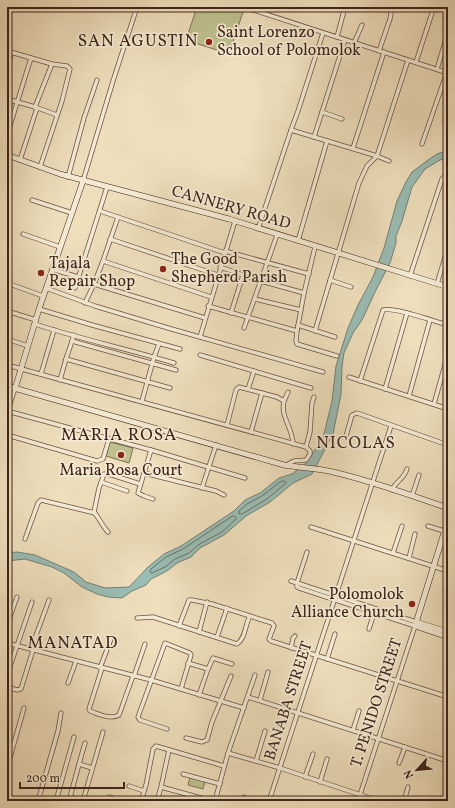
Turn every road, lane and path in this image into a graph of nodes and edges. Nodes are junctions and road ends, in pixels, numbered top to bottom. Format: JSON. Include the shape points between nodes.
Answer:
{"nodes":[{"id":1,"x":137,"y":7,"type":"edge"},
{"id":2,"x":244,"y":7,"type":"edge"},
{"id":3,"x":345,"y":7,"type":"edge"},
{"id":4,"x":392,"y":7,"type":"edge"},
{"id":5,"x":434,"y":7,"type":"edge"},
{"id":6,"x":362,"y":25,"type":"dead end"},
{"id":7,"x":448,"y":32,"type":"edge"},
{"id":8,"x":323,"y":33,"type":"junction"},
{"id":9,"x":336,"y":37,"type":"junction"},
{"id":10,"x":345,"y":40,"type":"junction"},
{"id":11,"x":354,"y":43,"type":"junction"},
{"id":12,"x":7,"y":51,"type":"edge"},
{"id":13,"x":379,"y":51,"type":"junction"},
{"id":14,"x":12,"y":52,"type":"junction"},
{"id":15,"x":384,"y":52,"type":"junction"},
{"id":16,"x":31,"y":58,"type":"junction"},
{"id":17,"x":408,"y":60,"type":"junction"},
{"id":18,"x":416,"y":62,"type":"junction"},
{"id":19,"x":52,"y":64,"type":"junction"},
{"id":20,"x":7,"y":68,"type":"edge"},
{"id":21,"x":437,"y":69,"type":"junction"},
{"id":22,"x":447,"y":72,"type":"edge"},
{"id":23,"x":97,"y":80,"type":"dead end"},
{"id":24,"x":7,"y":99,"type":"edge"},
{"id":25,"x":17,"y":102,"type":"junction"},
{"id":26,"x":36,"y":108,"type":"junction"},
{"id":27,"x":322,"y":112,"type":"junction"},
{"id":28,"x":448,"y":112,"type":"edge"},
{"id":29,"x":57,"y":115,"type":"junction"},
{"id":30,"x":342,"y":119,"type":"dead end"},
{"id":31,"x":445,"y":121,"type":"dead end"},
{"id":32,"x":291,"y":130,"type":"junction"},
{"id":33,"x":7,"y":135,"type":"edge"},
{"id":34,"x":314,"y":137,"type":"junction"},
{"id":35,"x":327,"y":141,"type":"junction"},
{"id":36,"x":422,"y":144,"type":"dead end"},
{"id":37,"x":353,"y":148,"type":"junction"},
{"id":38,"x":7,"y":155,"type":"edge"},
{"id":39,"x":377,"y":156,"type":"junction"},
{"id":40,"x":20,"y":160,"type":"junction"},
{"id":41,"x":389,"y":161,"type":"dead end"},
{"id":42,"x":40,"y":167,"type":"junction"},
{"id":43,"x":68,"y":176,"type":"junction"},
{"id":44,"x":448,"y":178,"type":"edge"},
{"id":45,"x":83,"y":181,"type":"junction"},
{"id":46,"x":107,"y":187,"type":"junction"},
{"id":47,"x":32,"y":200,"type":"dead end"},
{"id":48,"x":100,"y":211,"type":"junction"},
{"id":49,"x":72,"y":213,"type":"junction"},
{"id":50,"x":118,"y":217,"type":"junction"},
{"id":51,"x":234,"y":221,"type":"junction"},
{"id":52,"x":258,"y":229,"type":"junction"},
{"id":53,"x":23,"y":234,"type":"dead end"},
{"id":54,"x":277,"y":235,"type":"junction"},
{"id":55,"x":110,"y":239,"type":"junction"},
{"id":56,"x":298,"y":241,"type":"junction"},
{"id":57,"x":60,"y":247,"type":"junction"},
{"id":58,"x":316,"y":247,"type":"junction"},
{"id":59,"x":448,"y":247,"type":"edge"},
{"id":60,"x":225,"y":252,"type":"junction"},
{"id":61,"x":338,"y":254,"type":"junction"},
{"id":62,"x":103,"y":261,"type":"junction"},
{"id":63,"x":268,"y":264,"type":"junction"},
{"id":64,"x":220,"y":268,"type":"junction"},
{"id":65,"x":52,"y":269,"type":"junction"},
{"id":66,"x":309,"y":274,"type":"junction"},
{"id":67,"x":218,"y":275,"type":"junction"},
{"id":68,"x":243,"y":275,"type":"junction"},
{"id":69,"x":410,"y":276,"type":"junction"},
{"id":70,"x":78,"y":277,"type":"junction"},
{"id":71,"x":330,"y":280,"type":"junction"},
{"id":72,"x":261,"y":281,"type":"junction"},
{"id":73,"x":7,"y":283,"type":"edge"},
{"id":74,"x":94,"y":284,"type":"junction"},
{"id":75,"x":437,"y":284,"type":"junction"},
{"id":76,"x":351,"y":287,"type":"dead end"},
{"id":77,"x":448,"y":287,"type":"edge"},
{"id":78,"x":46,"y":288,"type":"junction"},
{"id":79,"x":75,"y":288,"type":"dead end"},
{"id":80,"x":304,"y":293,"type":"junction"},
{"id":81,"x":43,"y":296,"type":"junction"},
{"id":82,"x":211,"y":297,"type":"junction"},
{"id":83,"x":255,"y":298,"type":"junction"},
{"id":84,"x":85,"y":303,"type":"junction"},
{"id":85,"x":208,"y":306,"type":"junction"},
{"id":86,"x":39,"y":309,"type":"junction"},
{"id":87,"x":301,"y":310,"type":"junction"},
{"id":88,"x":7,"y":311,"type":"edge"},
{"id":89,"x":231,"y":313,"type":"junction"},
{"id":90,"x":407,"y":313,"type":"junction"},
{"id":91,"x":205,"y":318,"type":"junction"},
{"id":92,"x":248,"y":318,"type":"junction"},
{"id":93,"x":430,"y":320,"type":"junction"},
{"id":94,"x":35,"y":322,"type":"junction"},
{"id":95,"x":298,"y":325,"type":"junction"},
{"id":96,"x":448,"y":325,"type":"edge"},
{"id":97,"x":244,"y":328,"type":"dead end"},
{"id":98,"x":54,"y":330,"type":"junction"},
{"id":99,"x":297,"y":331,"type":"junction"},
{"id":100,"x":315,"y":331,"type":"junction"},
{"id":101,"x":74,"y":335,"type":"junction"},
{"id":102,"x":200,"y":337,"type":"junction"},
{"id":103,"x":335,"y":337,"type":"dead end"},
{"id":104,"x":7,"y":339,"type":"edge"},
{"id":105,"x":72,"y":341,"type":"junction"},
{"id":106,"x":159,"y":344,"type":"junction"},
{"id":107,"x":28,"y":346,"type":"junction"},
{"id":108,"x":180,"y":349,"type":"dead end"},
{"id":109,"x":448,"y":354,"type":"edge"},
{"id":110,"x":200,"y":355,"type":"dead end"},
{"id":111,"x":337,"y":356,"type":"dead end"},
{"id":112,"x":154,"y":357,"type":"junction"},
{"id":113,"x":66,"y":360,"type":"junction"},
{"id":114,"x":152,"y":362,"type":"junction"},
{"id":115,"x":174,"y":363,"type":"dead end"},
{"id":116,"x":7,"y":364,"type":"edge"},
{"id":117,"x":21,"y":368,"type":"junction"},
{"id":118,"x":176,"y":370,"type":"dead end"},
{"id":119,"x":254,"y":371,"type":"junction"},
{"id":120,"x":323,"y":372,"type":"dead end"},
{"id":121,"x":40,"y":374,"type":"junction"},
{"id":122,"x":442,"y":375,"type":"junction"},
{"id":123,"x":349,"y":377,"type":"dead end"},
{"id":124,"x":448,"y":377,"type":"edge"},
{"id":125,"x":60,"y":380,"type":"junction"},
{"id":126,"x":147,"y":381,"type":"junction"},
{"id":127,"x":360,"y":381,"type":"junction"},
{"id":128,"x":7,"y":386,"type":"edge"},
{"id":129,"x":170,"y":388,"type":"dead end"},
{"id":130,"x":311,"y":388,"type":"dead end"},
{"id":131,"x":15,"y":389,"type":"junction"},
{"id":132,"x":248,"y":389,"type":"junction"},
{"id":133,"x":385,"y":389,"type":"junction"},
{"id":134,"x":288,"y":392,"type":"dead end"},
{"id":135,"x":262,"y":393,"type":"junction"},
{"id":136,"x":410,"y":396,"type":"junction"},
{"id":137,"x":314,"y":398,"type":"dead end"},
{"id":138,"x":142,"y":401,"type":"junction"},
{"id":139,"x":284,"y":401,"type":"junction"},
{"id":140,"x":434,"y":404,"type":"junction"},
{"id":141,"x":448,"y":409,"type":"edge"},
{"id":142,"x":7,"y":412,"type":"edge"},
{"id":143,"x":227,"y":425,"type":"junction"},
{"id":144,"x":391,"y":426,"type":"junction"},
{"id":145,"x":251,"y":432,"type":"junction"},
{"id":146,"x":7,"y":435,"type":"edge"},
{"id":147,"x":346,"y":436,"type":"dead end"},
{"id":148,"x":109,"y":439,"type":"junction"},
{"id":149,"x":293,"y":444,"type":"junction"},
{"id":150,"x":216,"y":445,"type":"junction"},
{"id":151,"x":448,"y":445,"type":"edge"},
{"id":152,"x":306,"y":447,"type":"junction"},
{"id":153,"x":151,"y":450,"type":"junction"},
{"id":154,"x":284,"y":465,"type":"junction"},
{"id":155,"x":209,"y":467,"type":"junction"},
{"id":156,"x":407,"y":469,"type":"dead end"},
{"id":157,"x":144,"y":473,"type":"junction"},
{"id":158,"x":419,"y":475,"type":"dead end"},
{"id":159,"x":245,"y":478,"type":"dead end"},
{"id":160,"x":101,"y":482,"type":"junction"},
{"id":161,"x":372,"y":482,"type":"junction"},
{"id":162,"x":140,"y":484,"type":"junction"},
{"id":163,"x":202,"y":488,"type":"junction"},
{"id":164,"x":392,"y":490,"type":"junction"},
{"id":165,"x":127,"y":491,"type":"dead end"},
{"id":166,"x":224,"y":496,"type":"dead end"},
{"id":167,"x":412,"y":496,"type":"junction"},
{"id":168,"x":153,"y":499,"type":"dead end"},
{"id":169,"x":448,"y":508,"type":"edge"},
{"id":170,"x":95,"y":513,"type":"junction"},
{"id":171,"x":448,"y":520,"type":"edge"},
{"id":172,"x":311,"y":526,"type":"dead end"},
{"id":173,"x":402,"y":526,"type":"dead end"},
{"id":174,"x":428,"y":526,"type":"dead end"},
{"id":175,"x":444,"y":531,"type":"junction"},
{"id":176,"x":108,"y":532,"type":"dead end"},
{"id":177,"x":415,"y":534,"type":"dead end"},
{"id":178,"x":25,"y":539,"type":"dead end"},
{"id":179,"x":354,"y":540,"type":"junction"},
{"id":180,"x":307,"y":552,"type":"dead end"},
{"id":181,"x":393,"y":553,"type":"junction"},
{"id":182,"x":409,"y":558,"type":"junction"},
{"id":183,"x":433,"y":566,"type":"junction"},
{"id":184,"x":448,"y":571,"type":"edge"},
{"id":185,"x":291,"y":581,"type":"dead end"},
{"id":186,"x":298,"y":583,"type":"junction"},
{"id":187,"x":17,"y":597,"type":"dead end"},
{"id":188,"x":335,"y":598,"type":"junction"},
{"id":189,"x":49,"y":600,"type":"dead end"},
{"id":190,"x":32,"y":602,"type":"dead end"},
{"id":191,"x":207,"y":602,"type":"junction"},
{"id":192,"x":227,"y":608,"type":"junction"},
{"id":193,"x":374,"y":613,"type":"junction"},
{"id":194,"x":250,"y":616,"type":"junction"},
{"id":195,"x":137,"y":618,"type":"dead end"},
{"id":196,"x":416,"y":624,"type":"junction"},
{"id":197,"x":7,"y":625,"type":"edge"},
{"id":198,"x":179,"y":626,"type":"junction"},
{"id":199,"x":369,"y":629,"type":"dead end"},
{"id":200,"x":199,"y":632,"type":"junction"},
{"id":201,"x":448,"y":632,"type":"edge"},
{"id":202,"x":334,"y":634,"type":"dead end"},
{"id":203,"x":295,"y":636,"type":"dead end"},
{"id":204,"x":217,"y":637,"type":"junction"},
{"id":205,"x":448,"y":637,"type":"edge"},
{"id":206,"x":111,"y":639,"type":"dead end"},
{"id":207,"x":7,"y":643,"type":"edge"},
{"id":208,"x":145,"y":644,"type":"dead end"},
{"id":209,"x":17,"y":645,"type":"junction"},
{"id":210,"x":291,"y":648,"type":"junction"},
{"id":211,"x":32,"y":649,"type":"junction"},
{"id":212,"x":316,"y":655,"type":"junction"},
{"id":213,"x":327,"y":659,"type":"junction"},
{"id":214,"x":76,"y":661,"type":"junction"},
{"id":215,"x":188,"y":663,"type":"junction"},
{"id":216,"x":232,"y":664,"type":"dead end"},
{"id":217,"x":101,"y":668,"type":"junction"},
{"id":218,"x":208,"y":669,"type":"junction"},
{"id":219,"x":268,"y":672,"type":"dead end"},
{"id":220,"x":7,"y":675,"type":"edge"},
{"id":221,"x":255,"y":675,"type":"dead end"},
{"id":222,"x":133,"y":676,"type":"junction"},
{"id":223,"x":231,"y":676,"type":"dead end"},
{"id":224,"x":151,"y":680,"type":"junction"},
{"id":225,"x":398,"y":680,"type":"junction"},
{"id":226,"x":68,"y":684,"type":"dead end"},
{"id":227,"x":7,"y":687,"type":"edge"},
{"id":228,"x":181,"y":689,"type":"junction"},
{"id":229,"x":199,"y":694,"type":"junction"},
{"id":230,"x":248,"y":697,"type":"junction"},
{"id":231,"x":448,"y":697,"type":"edge"},
{"id":232,"x":220,"y":700,"type":"junction"},
{"id":233,"x":260,"y":700,"type":"junction"},
{"id":234,"x":24,"y":708,"type":"dead end"},
{"id":235,"x":244,"y":708,"type":"junction"},
{"id":236,"x":359,"y":711,"type":"dead end"},
{"id":237,"x":298,"y":713,"type":"junction"},
{"id":238,"x":61,"y":714,"type":"dead end"},
{"id":239,"x":167,"y":729,"type":"dead end"},
{"id":240,"x":353,"y":730,"type":"junction"},
{"id":241,"x":265,"y":731,"type":"dead end"},
{"id":242,"x":103,"y":732,"type":"dead end"},
{"id":243,"x":74,"y":737,"type":"dead end"},
{"id":244,"x":186,"y":738,"type":"dead end"},
{"id":245,"x":379,"y":738,"type":"junction"},
{"id":246,"x":85,"y":743,"type":"dead end"},
{"id":247,"x":405,"y":747,"type":"junction"},
{"id":248,"x":169,"y":750,"type":"junction"},
{"id":249,"x":228,"y":754,"type":"junction"},
{"id":250,"x":313,"y":754,"type":"dead end"},
{"id":251,"x":327,"y":759,"type":"dead end"},
{"id":252,"x":256,"y":761,"type":"junction"},
{"id":253,"x":448,"y":761,"type":"edge"},
{"id":254,"x":399,"y":763,"type":"dead end"},
{"id":255,"x":79,"y":764,"type":"junction"},
{"id":256,"x":224,"y":766,"type":"junction"},
{"id":257,"x":7,"y":768,"type":"edge"},
{"id":258,"x":92,"y":768,"type":"junction"},
{"id":259,"x":280,"y":768,"type":"junction"},
{"id":260,"x":183,"y":774,"type":"dead end"},
{"id":261,"x":305,"y":777,"type":"junction"},
{"id":262,"x":320,"y":782,"type":"junction"},
{"id":263,"x":220,"y":784,"type":"junction"},
{"id":264,"x":129,"y":786,"type":"dead end"},
{"id":265,"x":161,"y":787,"type":"junction"},
{"id":266,"x":408,"y":787,"type":"dead end"},
{"id":267,"x":144,"y":791,"type":"junction"},
{"id":268,"x":360,"y":795,"type":"junction"},
{"id":269,"x":109,"y":797,"type":"dead end"},
{"id":270,"x":244,"y":797,"type":"dead end"},
{"id":271,"x":38,"y":801,"type":"edge"},
{"id":272,"x":56,"y":801,"type":"edge"},
{"id":273,"x":69,"y":801,"type":"edge"},
{"id":274,"x":83,"y":801,"type":"edge"},
{"id":275,"x":123,"y":801,"type":"edge"},
{"id":276,"x":141,"y":801,"type":"edge"},
{"id":277,"x":157,"y":801,"type":"edge"},
{"id":278,"x":213,"y":801,"type":"edge"},
{"id":279,"x":243,"y":801,"type":"edge"},
{"id":280,"x":269,"y":801,"type":"edge"},
{"id":281,"x":358,"y":801,"type":"edge"},
{"id":282,"x":379,"y":801,"type":"edge"},
{"id":283,"x":404,"y":801,"type":"edge"}],
"edges":[{"from":1,"to":45,"type":"street"},
{"from":2,"to":8,"type":"street"},
{"from":3,"to":9,"type":"street"},
{"from":4,"to":13,"type":"street"},
{"from":5,"to":18,"type":"street"},
{"from":6,"to":11,"type":"street"},
{"from":7,"to":21,"type":"street"},
{"from":8,"to":9,"type":"street"},
{"from":8,"to":32,"type":"street"},
{"from":9,"to":10,"type":"street"},
{"from":10,"to":11,"type":"street"},
{"from":10,"to":27,"type":"street"},
{"from":11,"to":13,"type":"street"},
{"from":12,"to":14,"type":"street"},
{"from":13,"to":15,"type":"street"},
{"from":14,"to":16,"type":"street"},
{"from":14,"to":20,"type":"street"},
{"from":15,"to":17,"type":"street"},
{"from":15,"to":37,"type":"street"},
{"from":16,"to":19,"type":"street"},
{"from":16,"to":25,"type":"street"},
{"from":17,"to":18,"type":"street"},
{"from":17,"to":39,"type":"street"},
{"from":18,"to":21,"type":"street"},
{"from":19,"to":26,"type":"street"},
{"from":19,"to":29,"type":"street","via":[[67,66],[70,70]]},
{"from":21,"to":22,"type":"street"},
{"from":22,"to":36,"type":"street"},
{"from":23,"to":43,"type":"street"},
{"from":24,"to":25,"type":"street"},
{"from":25,"to":26,"type":"street"},
{"from":25,"to":33,"type":"street"},
{"from":26,"to":29,"type":"street"},
{"from":26,"to":40,"type":"street"},
{"from":27,"to":30,"type":"street"},
{"from":27,"to":34,"type":"street"},
{"from":28,"to":31,"type":"street"},
{"from":29,"to":42,"type":"street"},
{"from":32,"to":34,"type":"street"},
{"from":32,"to":52,"type":"street"},
{"from":34,"to":35,"type":"street"},
{"from":35,"to":37,"type":"street"},
{"from":35,"to":56,"type":"street"},
{"from":37,"to":39,"type":"street"},
{"from":38,"to":40,"type":"street","name":"CANNERY ROAD"},
{"from":39,"to":41,"type":"street"},
{"from":39,"to":61,"type":"street","via":[[359,183]]},
{"from":40,"to":42,"type":"street","name":"CANNERY ROAD"},
{"from":42,"to":43,"type":"street","name":"CANNERY ROAD"},
{"from":43,"to":45,"type":"street","name":"CANNERY ROAD"},
{"from":44,"to":69,"type":"street","via":[[442,179]]},
{"from":45,"to":46,"type":"street","name":"CANNERY ROAD"},
{"from":45,"to":49,"type":"street"},
{"from":46,"to":48,"type":"street"},
{"from":46,"to":51,"type":"street","name":"CANNERY ROAD"},
{"from":47,"to":49,"type":"street"},
{"from":48,"to":50,"type":"street"},
{"from":48,"to":70,"type":"street"},
{"from":49,"to":57,"type":"street"},
{"from":50,"to":55,"type":"street"},
{"from":50,"to":60,"type":"street"},
{"from":51,"to":52,"type":"street","name":"CANNERY ROAD"},
{"from":51,"to":60,"type":"street"},
{"from":52,"to":54,"type":"street","name":"CANNERY ROAD"},
{"from":53,"to":57,"type":"street"},
{"from":54,"to":56,"type":"street","name":"CANNERY ROAD"},
{"from":54,"to":63,"type":"street"},
{"from":55,"to":62,"type":"street"},
{"from":55,"to":67,"type":"street"},
{"from":56,"to":58,"type":"street","name":"CANNERY ROAD"},
{"from":57,"to":65,"type":"street"},
{"from":58,"to":61,"type":"street","name":"CANNERY ROAD"},
{"from":58,"to":66,"type":"street"},
{"from":59,"to":75,"type":"street"},
{"from":60,"to":63,"type":"street"},
{"from":60,"to":64,"type":"street"},
{"from":61,"to":69,"type":"street","name":"CANNERY ROAD"},
{"from":61,"to":71,"type":"street"},
{"from":62,"to":74,"type":"street"},
{"from":62,"to":82,"type":"street"},
{"from":63,"to":66,"type":"street"},
{"from":63,"to":72,"type":"street"},
{"from":64,"to":67,"type":"street"},
{"from":64,"to":68,"type":"street"},
{"from":65,"to":70,"type":"street"},
{"from":65,"to":78,"type":"street"},
{"from":66,"to":80,"type":"street"},
{"from":67,"to":82,"type":"street"},
{"from":68,"to":72,"type":"street"},
{"from":68,"to":89,"type":"street"},
{"from":69,"to":75,"type":"street","name":"CANNERY ROAD"},
{"from":70,"to":79,"type":"street"},
{"from":71,"to":76,"type":"street"},
{"from":71,"to":100,"type":"street"},
{"from":72,"to":80,"type":"street"},
{"from":72,"to":83,"type":"street"},
{"from":73,"to":81,"type":"street"},
{"from":74,"to":84,"type":"street"},
{"from":74,"to":91,"type":"street"},
{"from":75,"to":77,"type":"street","name":"CANNERY ROAD"},
{"from":78,"to":81,"type":"street"},
{"from":78,"to":84,"type":"street"},
{"from":80,"to":87,"type":"street"},
{"from":81,"to":86,"type":"street"},
{"from":82,"to":85,"type":"street"},
{"from":83,"to":87,"type":"street"},
{"from":83,"to":92,"type":"street"},
{"from":84,"to":102,"type":"street"},
{"from":85,"to":89,"type":"street"},
{"from":85,"to":91,"type":"street"},
{"from":86,"to":94,"type":"street"},
{"from":86,"to":106,"type":"street"},
{"from":87,"to":95,"type":"street"},
{"from":88,"to":94,"type":"street"},
{"from":89,"to":92,"type":"street"},
{"from":90,"to":93,"type":"street"},
{"from":90,"to":127,"type":"street","via":[[383,310]]},
{"from":90,"to":133,"type":"street"},
{"from":91,"to":102,"type":"street"},
{"from":92,"to":97,"type":"street"},
{"from":92,"to":99,"type":"street"},
{"from":93,"to":96,"type":"street"},
{"from":93,"to":136,"type":"street"},
{"from":94,"to":98,"type":"street"},
{"from":94,"to":107,"type":"street"},
{"from":95,"to":99,"type":"street"},
{"from":95,"to":100,"type":"street"},
{"from":98,"to":101,"type":"street"},
{"from":98,"to":121,"type":"street"},
{"from":99,"to":111,"type":"street","via":[[297,344]]},
{"from":100,"to":103,"type":"street"},
{"from":101,"to":105,"type":"street"},
{"from":101,"to":112,"type":"street"},
{"from":102,"to":120,"type":"street"},
{"from":104,"to":107,"type":"street"},
{"from":105,"to":113,"type":"street"},
{"from":105,"to":114,"type":"street"},
{"from":106,"to":108,"type":"street"},
{"from":106,"to":112,"type":"street"},
{"from":107,"to":117,"type":"street"},
{"from":109,"to":122,"type":"street"},
{"from":110,"to":119,"type":"street"},
{"from":112,"to":114,"type":"street"},
{"from":112,"to":115,"type":"street"},
{"from":113,"to":125,"type":"street"},
{"from":113,"to":126,"type":"street"},
{"from":114,"to":118,"type":"street"},
{"from":114,"to":126,"type":"street"},
{"from":116,"to":117,"type":"street"},
{"from":117,"to":121,"type":"street"},
{"from":117,"to":131,"type":"street"},
{"from":119,"to":130,"type":"street"},
{"from":119,"to":132,"type":"street"},
{"from":121,"to":125,"type":"street"},
{"from":122,"to":124,"type":"street"},
{"from":122,"to":140,"type":"street"},
{"from":123,"to":127,"type":"street"},
{"from":125,"to":138,"type":"street"},
{"from":126,"to":129,"type":"street"},
{"from":126,"to":138,"type":"street"},
{"from":127,"to":133,"type":"street"},
{"from":128,"to":131,"type":"street"},
{"from":131,"to":142,"type":"street"},
{"from":131,"to":150,"type":"street"},
{"from":132,"to":135,"type":"street"},
{"from":132,"to":143,"type":"street","via":[[239,387],[236,390]]},
{"from":133,"to":136,"type":"street"},
{"from":134,"to":139,"type":"street"},
{"from":135,"to":139,"type":"street"},
{"from":135,"to":145,"type":"street"},
{"from":136,"to":140,"type":"street"},
{"from":137,"to":152,"type":"street"},
{"from":138,"to":143,"type":"street"},
{"from":139,"to":149,"type":"street","via":[[284,414]]},
{"from":140,"to":141,"type":"street"},
{"from":142,"to":148,"type":"street"},
{"from":143,"to":145,"type":"street"},
{"from":144,"to":147,"type":"street","via":[[354,414]]},
{"from":144,"to":151,"type":"street"},
{"from":144,"to":161,"type":"street","name":"BANABA STREET"},
{"from":145,"to":149,"type":"street"},
{"from":146,"to":148,"type":"street","via":[[97,461],[103,459]]},
{"from":148,"to":153,"type":"street"},
{"from":149,"to":152,"type":"street"},
{"from":150,"to":154,"type":"street"},
{"from":150,"to":155,"type":"street"},
{"from":152,"to":154,"type":"street","via":[[310,452],[306,460]]},
{"from":153,"to":155,"type":"street"},
{"from":153,"to":157,"type":"street"},
{"from":154,"to":161,"type":"street","via":[[328,471]]},
{"from":155,"to":159,"type":"street"},
{"from":155,"to":163,"type":"street"},
{"from":156,"to":164,"type":"street","via":[[404,478],[395,484]]},
{"from":157,"to":162,"type":"street"},
{"from":157,"to":163,"type":"street"},
{"from":158,"to":167,"type":"street"},
{"from":160,"to":162,"type":"street","via":[[105,473]]},
{"from":160,"to":165,"type":"street"},
{"from":160,"to":170,"type":"street"},
{"from":161,"to":164,"type":"street"},
{"from":161,"to":179,"type":"street","name":"BANABA STREET"},
{"from":162,"to":168,"type":"street","via":[[140,494]]},
{"from":163,"to":166,"type":"street"},
{"from":164,"to":167,"type":"street"},
{"from":167,"to":169,"type":"street"},
{"from":170,"to":176,"type":"street"},
{"from":170,"to":178,"type":"street","via":[[41,500]]},
{"from":171,"to":175,"type":"street","name":"T. PENIDO STREET"},
{"from":172,"to":179,"type":"street"},
{"from":173,"to":181,"type":"street"},
{"from":174,"to":175,"type":"street"},
{"from":175,"to":183,"type":"street","name":"T. PENIDO STREET"},
{"from":177,"to":182,"type":"street"},
{"from":179,"to":181,"type":"street"},
{"from":179,"to":188,"type":"street","name":"BANABA STREET"},
{"from":180,"to":186,"type":"street"},
{"from":181,"to":182,"type":"street"},
{"from":182,"to":183,"type":"street"},
{"from":183,"to":184,"type":"street"},
{"from":183,"to":196,"type":"street","name":"T. PENIDO STREET"},
{"from":185,"to":186,"type":"street"},
{"from":186,"to":188,"type":"street","via":[[298,588]]},
{"from":187,"to":197,"type":"street"},
{"from":188,"to":193,"type":"street"},
{"from":188,"to":196,"type":"street"},
{"from":188,"to":212,"type":"street","name":"BANABA STREET"},
{"from":189,"to":211,"type":"street"},
{"from":190,"to":209,"type":"street"},
{"from":191,"to":192,"type":"street"},
{"from":191,"to":198,"type":"street","via":[[190,600]]},
{"from":191,"to":200,"type":"street"},
{"from":192,"to":194,"type":"street"},
{"from":192,"to":204,"type":"street"},
{"from":193,"to":196,"type":"street"},
{"from":193,"to":199,"type":"street"},
{"from":194,"to":204,"type":"street","via":[[239,643]]},
{"from":194,"to":210,"type":"street","via":[[273,623],[270,640]]},
{"from":195,"to":198,"type":"street","via":[[152,617]]},
{"from":196,"to":201,"type":"street"},
{"from":196,"to":205,"type":"street"},
{"from":196,"to":225,"type":"street","name":"T. PENIDO STREET"},
{"from":198,"to":200,"type":"street"},
{"from":200,"to":204,"type":"street"},
{"from":202,"to":213,"type":"street"},
{"from":203,"to":210,"type":"street"},
{"from":206,"to":217,"type":"street"},
{"from":207,"to":209,"type":"street"},
{"from":208,"to":222,"type":"street"},
{"from":209,"to":211,"type":"street"},
{"from":209,"to":220,"type":"street"},
{"from":210,"to":212,"type":"street"},
{"from":211,"to":214,"type":"street"},
{"from":211,"to":227,"type":"street","via":[[21,689]]},
{"from":212,"to":213,"type":"street"},
{"from":212,"to":237,"type":"street","name":"BANABA STREET"},
{"from":213,"to":225,"type":"street"},
{"from":214,"to":217,"type":"street"},
{"from":214,"to":226,"type":"street"},
{"from":215,"to":218,"type":"street"},
{"from":215,"to":224,"type":"street","via":[[191,655],[189,651],[165,643]]},
{"from":215,"to":228,"type":"street"},
{"from":216,"to":218,"type":"street","via":[[213,658]]},
{"from":217,"to":222,"type":"street"},
{"from":217,"to":222,"type":"street","via":[[88,709],[109,717],[119,715]]},
{"from":218,"to":229,"type":"street"},
{"from":219,"to":233,"type":"street"},
{"from":221,"to":230,"type":"street"},
{"from":222,"to":224,"type":"street"},
{"from":223,"to":232,"type":"street"},
{"from":224,"to":228,"type":"street"},
{"from":224,"to":239,"type":"street","via":[[138,717],[140,720]]},
{"from":225,"to":231,"type":"street"},
{"from":225,"to":245,"type":"street","name":"T. PENIDO STREET"},
{"from":228,"to":229,"type":"street"},
{"from":229,"to":232,"type":"street"},
{"from":230,"to":233,"type":"street"},
{"from":230,"to":235,"type":"street"},
{"from":232,"to":235,"type":"street"},
{"from":232,"to":244,"type":"street","via":[[206,741]]},
{"from":233,"to":237,"type":"street"},
{"from":234,"to":257,"type":"street"},
{"from":235,"to":249,"type":"street"},
{"from":236,"to":240,"type":"street"},
{"from":237,"to":240,"type":"street"},
{"from":237,"to":259,"type":"street","name":"BANABA STREET"},
{"from":238,"to":271,"type":"street"},
{"from":240,"to":245,"type":"street"},
{"from":241,"to":252,"type":"street"},
{"from":242,"to":258,"type":"street"},
{"from":243,"to":272,"type":"street"},
{"from":245,"to":247,"type":"street"},
{"from":245,"to":268,"type":"street","name":"T. PENIDO STREET"},
{"from":246,"to":255,"type":"street"},
{"from":247,"to":253,"type":"street"},
{"from":247,"to":254,"type":"street"},
{"from":248,"to":256,"type":"street"},
{"from":248,"to":265,"type":"street"},
{"from":248,"to":267,"type":"street","via":[[156,746],[153,748]]},
{"from":249,"to":252,"type":"street"},
{"from":249,"to":256,"type":"street"},
{"from":250,"to":261,"type":"street"},
{"from":251,"to":262,"type":"street"},
{"from":252,"to":259,"type":"street"},
{"from":255,"to":258,"type":"street"},
{"from":255,"to":273,"type":"street"},
{"from":256,"to":263,"type":"street"},
{"from":258,"to":274,"type":"street"},
{"from":259,"to":261,"type":"street"},
{"from":259,"to":280,"type":"street","name":"BANABA STREET"},
{"from":260,"to":263,"type":"street"},
{"from":261,"to":262,"type":"street"},
{"from":262,"to":268,"type":"street"},
{"from":263,"to":278,"type":"street"},
{"from":264,"to":267,"type":"street"},
{"from":265,"to":277,"type":"street"},
{"from":265,"to":278,"type":"street"},
{"from":266,"to":283,"type":"street"},
{"from":267,"to":276,"type":"street"},
{"from":268,"to":281,"type":"street","name":"T. PENIDO STREET"},
{"from":268,"to":282,"type":"street"},
{"from":269,"to":275,"type":"street"},
{"from":270,"to":279,"type":"street"}]}
